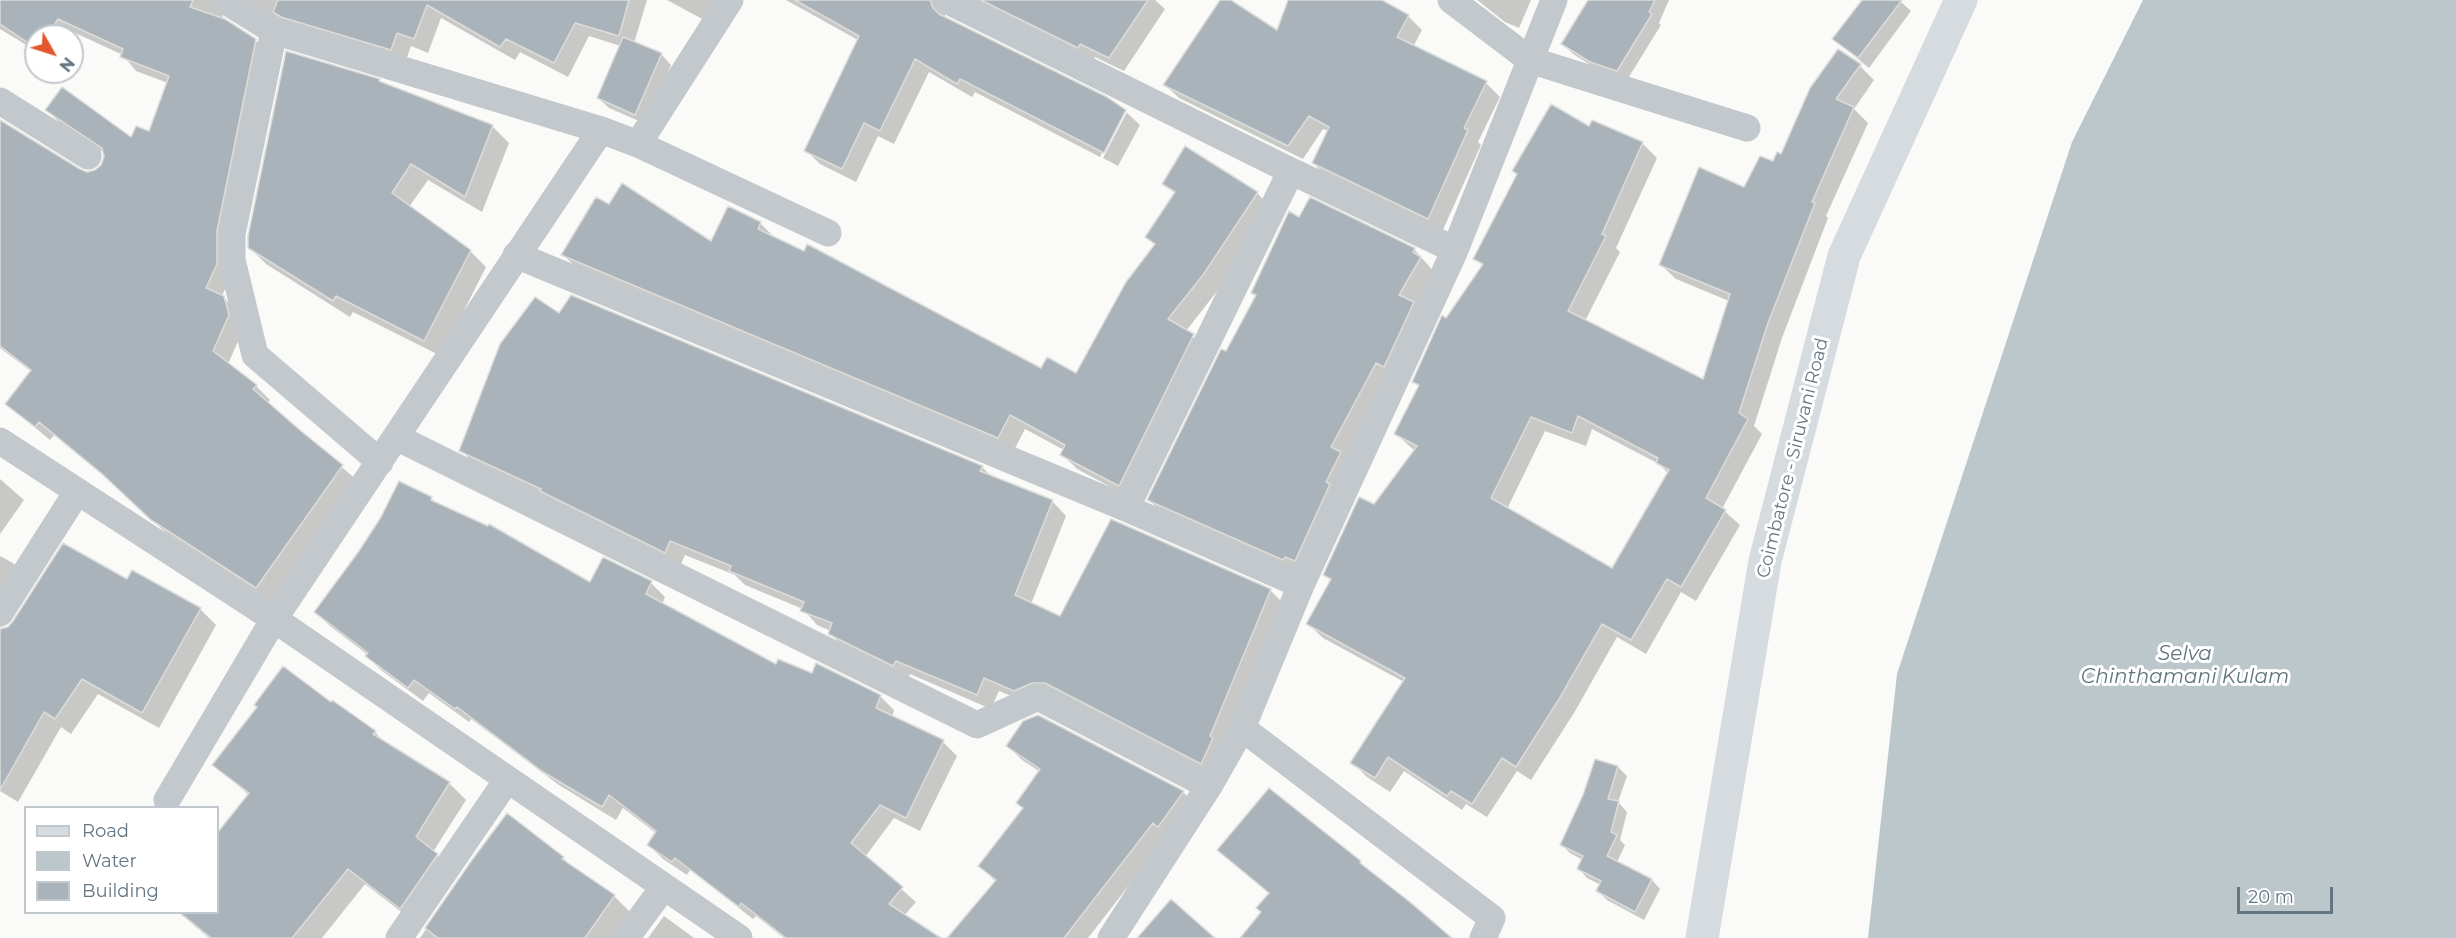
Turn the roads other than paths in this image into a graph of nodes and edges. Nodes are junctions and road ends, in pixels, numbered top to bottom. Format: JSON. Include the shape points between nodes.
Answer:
{"nodes":[{"id":1,"x":224,"y":0,"type":"edge"},
{"id":2,"x":729,"y":0,"type":"edge"},
{"id":3,"x":946,"y":0,"type":"edge"},
{"id":4,"x":1451,"y":0,"type":"edge"},
{"id":5,"x":1554,"y":0,"type":"edge"},
{"id":6,"x":1961,"y":0,"type":"edge"},
{"id":7,"x":274,"y":31,"type":"junction"},
{"id":8,"x":1530,"y":60,"type":"junction"},
{"id":9,"x":0,"y":102,"type":"edge"},
{"id":10,"x":1747,"y":128,"type":"dead end"},
{"id":11,"x":601,"y":130,"type":"junction"},
{"id":12,"x":638,"y":144,"type":"junction"},
{"id":13,"x":88,"y":156,"type":"dead end"},
{"id":14,"x":1291,"y":171,"type":"junction"},
{"id":15,"x":828,"y":232,"type":"dead end"},
{"id":16,"x":1455,"y":250,"type":"junction"},
{"id":17,"x":516,"y":255,"type":"junction"},
{"id":18,"x":396,"y":437,"type":"junction"},
{"id":19,"x":0,"y":441,"type":"edge"},
{"id":20,"x":380,"y":462,"type":"junction"},
{"id":21,"x":77,"y":492,"type":"junction"},
{"id":22,"x":1126,"y":508,"type":"junction"},
{"id":23,"x":1302,"y":585,"type":"junction"},
{"id":24,"x":0,"y":613,"type":"edge"},
{"id":25,"x":274,"y":619,"type":"junction"},
{"id":26,"x":1242,"y":728,"type":"junction"},
{"id":27,"x":507,"y":780,"type":"junction"},
{"id":28,"x":1209,"y":786,"type":"junction"},
{"id":29,"x":167,"y":800,"type":"dead end"},
{"id":30,"x":663,"y":888,"type":"junction"},
{"id":31,"x":399,"y":938,"type":"edge"},
{"id":32,"x":626,"y":938,"type":"edge"},
{"id":33,"x":739,"y":938,"type":"edge"},
{"id":34,"x":1112,"y":938,"type":"edge"},
{"id":35,"x":1483,"y":938,"type":"edge"},
{"id":36,"x":1702,"y":938,"type":"edge"}],
"edges":[{"from":1,"to":7,"type":"street"},
{"from":2,"to":12,"type":"street"},
{"from":3,"to":14,"type":"street"},
{"from":4,"to":8,"type":"street"},
{"from":5,"to":8,"type":"street"},
{"from":6,"to":36,"type":"main road","name":"Coimbatore - Siruvani Road","via":[[1844,256],[1765,561]]},
{"from":7,"to":11,"type":"street"},
{"from":7,"to":20,"type":"street","via":[[232,234],[232,260],[255,355]]},
{"from":8,"to":10,"type":"street"},
{"from":8,"to":16,"type":"street"},
{"from":9,"to":13,"type":"street"},
{"from":11,"to":12,"type":"street"},
{"from":11,"to":17,"type":"street"},
{"from":12,"to":15,"type":"street"},
{"from":14,"to":16,"type":"street"},
{"from":14,"to":22,"type":"street"},
{"from":16,"to":23,"type":"street"},
{"from":17,"to":18,"type":"street"},
{"from":17,"to":22,"type":"street"},
{"from":18,"to":20,"type":"street"},
{"from":18,"to":28,"type":"street","via":[[977,725],[1038,697]]},
{"from":19,"to":21,"type":"street"},
{"from":20,"to":25,"type":"street"},
{"from":21,"to":24,"type":"street"},
{"from":21,"to":25,"type":"street"},
{"from":22,"to":23,"type":"street"},
{"from":23,"to":26,"type":"street"},
{"from":25,"to":27,"type":"street"},
{"from":25,"to":29,"type":"street"},
{"from":26,"to":28,"type":"street"},
{"from":26,"to":35,"type":"street","via":[[1492,918]]},
{"from":27,"to":30,"type":"street"},
{"from":27,"to":31,"type":"street"},
{"from":28,"to":34,"type":"street"},
{"from":30,"to":32,"type":"street"},
{"from":30,"to":33,"type":"street"}]}
